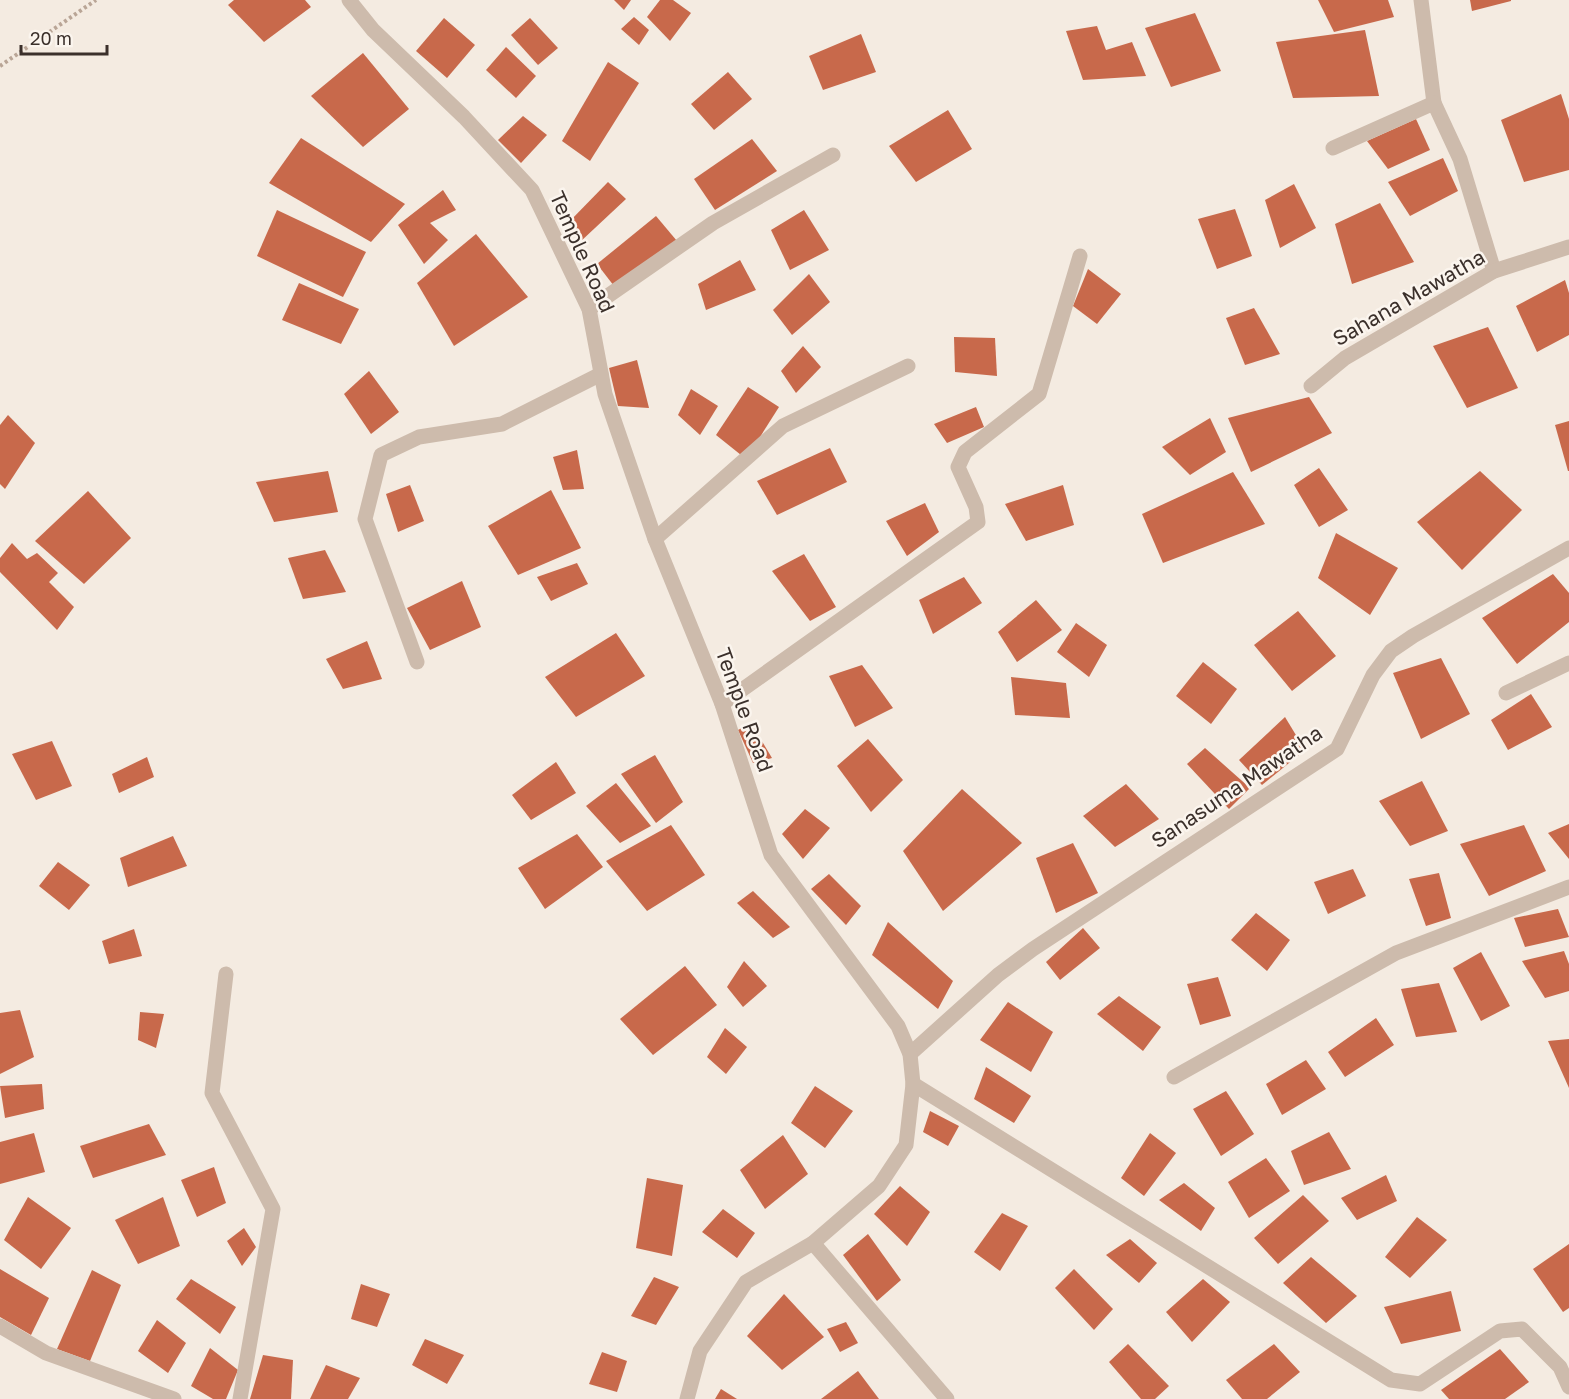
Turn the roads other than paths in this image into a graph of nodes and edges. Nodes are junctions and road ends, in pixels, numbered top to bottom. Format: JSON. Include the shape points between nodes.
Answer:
{"nodes":[{"id":1,"x":349,"y":0,"type":"edge"},
{"id":2,"x":1421,"y":0,"type":"edge"},
{"id":3,"x":1434,"y":103,"type":"junction"},
{"id":4,"x":1333,"y":148,"type":"dead end"},
{"id":5,"x":832,"y":154,"type":"dead end"},
{"id":6,"x":1569,"y":247,"type":"edge"},
{"id":7,"x":1080,"y":256,"type":"dead end"},
{"id":8,"x":1494,"y":271,"type":"junction"},
{"id":9,"x":589,"y":309,"type":"junction"},
{"id":10,"x":908,"y":366,"type":"dead end"},
{"id":11,"x":602,"y":374,"type":"junction"},
{"id":12,"x":1311,"y":386,"type":"dead end"},
{"id":13,"x":655,"y":539,"type":"junction"},
{"id":14,"x":1569,"y":548,"type":"edge"},
{"id":15,"x":417,"y":662,"type":"dead end"},
{"id":16,"x":1569,"y":663,"type":"edge"},
{"id":17,"x":1506,"y":693,"type":"dead end"},
{"id":18,"x":722,"y":704,"type":"junction"},
{"id":19,"x":1569,"y":887,"type":"edge"},
{"id":20,"x":226,"y":974,"type":"dead end"},
{"id":21,"x":910,"y":1054,"type":"junction"},
{"id":22,"x":1174,"y":1077,"type":"dead end"},
{"id":23,"x":913,"y":1083,"type":"junction"},
{"id":24,"x":813,"y":1243,"type":"junction"},
{"id":25,"x":0,"y":1326,"type":"edge"},
{"id":26,"x":1569,"y":1388,"type":"edge"},
{"id":27,"x":174,"y":1399,"type":"edge"},
{"id":28,"x":240,"y":1399,"type":"edge"},
{"id":29,"x":687,"y":1399,"type":"edge"},
{"id":30,"x":947,"y":1399,"type":"edge"}],
"edges":[{"from":1,"to":9,"type":"street","name":"Temple Road","via":[[373,30],[464,117],[532,190]]},
{"from":2,"to":3,"type":"street"},
{"from":3,"to":4,"type":"street"},
{"from":3,"to":8,"type":"street","via":[[1460,159]]},
{"from":5,"to":9,"type":"street","via":[[713,223]]},
{"from":6,"to":8,"type":"street","name":"Sahana Mawatha"},
{"from":7,"to":18,"type":"street","via":[[1039,394],[965,452],[958,467],[976,507],[978,522]]},
{"from":8,"to":12,"type":"street","name":"Sahana Mawatha","via":[[1345,358]]},
{"from":9,"to":11,"type":"street","name":"Temple Road"},
{"from":10,"to":13,"type":"street","via":[[783,426]]},
{"from":11,"to":13,"type":"street","name":"Temple Road","via":[[605,394]]},
{"from":11,"to":15,"type":"street","via":[[502,424],[419,438],[381,455],[365,519]]},
{"from":13,"to":18,"type":"street","name":"Temple Road"},
{"from":14,"to":21,"type":"street","name":"Sanasuma Mawatha","via":[[1392,651],[1373,675],[1337,749],[1033,949]]},
{"from":16,"to":17,"type":"street"},
{"from":18,"to":21,"type":"street","name":"Temple Road","via":[[771,855],[898,1026]]},
{"from":19,"to":22,"type":"street","via":[[1396,953]]},
{"from":20,"to":28,"type":"street","via":[[212,1093],[273,1209]]},
{"from":21,"to":23,"type":"street","name":"Temple Road"},
{"from":23,"to":24,"type":"street","name":"Temple Road","via":[[906,1145],[879,1186]]},
{"from":23,"to":26,"type":"street","via":[[1390,1380],[1420,1384],[1500,1331],[1522,1329],[1560,1367]]},
{"from":24,"to":29,"type":"street","name":"Temple Road","via":[[746,1282],[700,1351]]},
{"from":24,"to":30,"type":"street"},
{"from":25,"to":27,"type":"street","via":[[46,1353]]}]}
